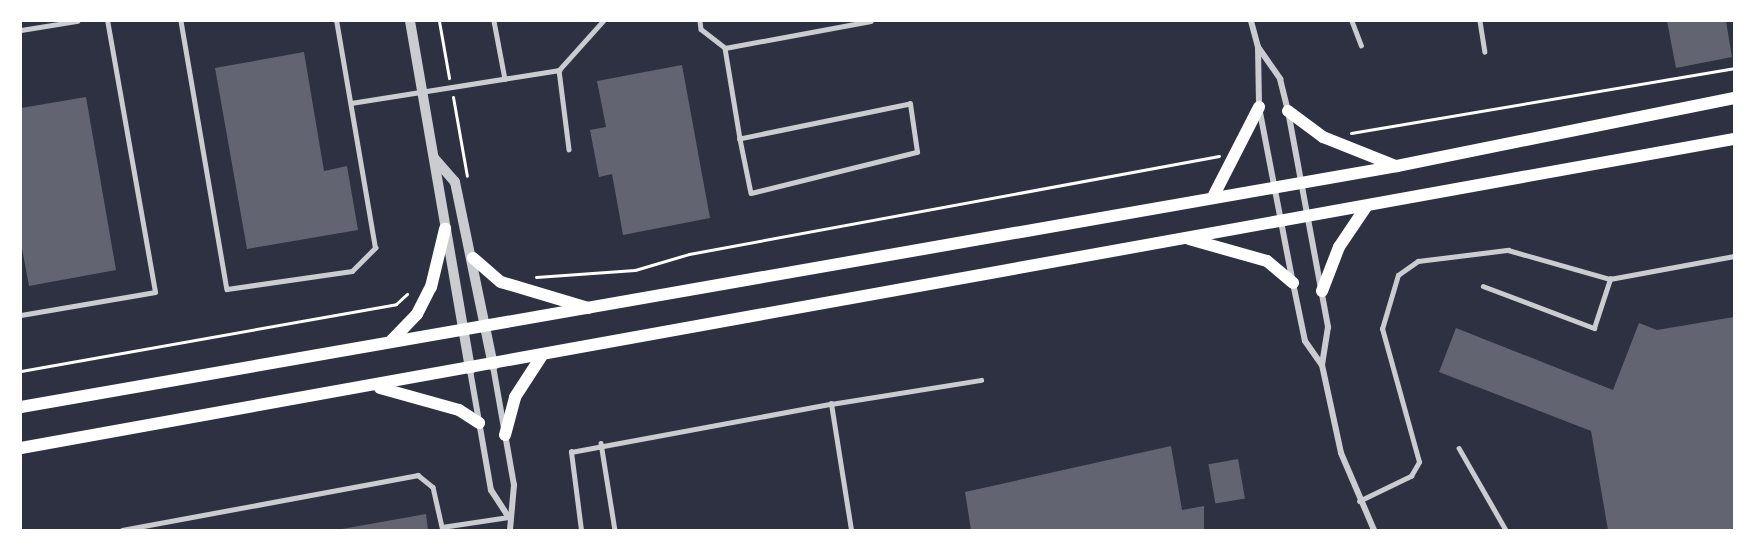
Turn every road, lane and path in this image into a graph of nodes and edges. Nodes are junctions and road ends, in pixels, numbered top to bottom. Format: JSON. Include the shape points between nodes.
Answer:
{"nodes":[{"id":1,"x":77,"y":21,"type":"edge"},
{"id":2,"x":106,"y":21,"type":"edge"},
{"id":3,"x":181,"y":21,"type":"edge"},
{"id":4,"x":336,"y":21,"type":"edge"},
{"id":5,"x":410,"y":21,"type":"edge"},
{"id":6,"x":439,"y":21,"type":"edge"},
{"id":7,"x":494,"y":21,"type":"edge"},
{"id":8,"x":603,"y":21,"type":"edge"},
{"id":9,"x":700,"y":21,"type":"edge"},
{"id":10,"x":871,"y":21,"type":"edge"},
{"id":11,"x":1251,"y":21,"type":"edge"},
{"id":12,"x":1352,"y":21,"type":"edge"},
{"id":13,"x":1480,"y":21,"type":"edge"},
{"id":14,"x":21,"y":30,"type":"edge"},
{"id":15,"x":1361,"y":45,"type":"dead end"},
{"id":16,"x":1258,"y":47,"type":"junction"},
{"id":17,"x":725,"y":48,"type":"junction"},
{"id":18,"x":1485,"y":52,"type":"dead end"},
{"id":19,"x":1734,"y":68,"type":"edge"},
{"id":20,"x":559,"y":70,"type":"junction"},
{"id":21,"x":505,"y":79,"type":"junction"},
{"id":22,"x":452,"y":89,"type":"junction"},
{"id":23,"x":424,"y":94,"type":"junction"},
{"id":24,"x":1734,"y":98,"type":"edge"},
{"id":25,"x":351,"y":103,"type":"junction"},
{"id":26,"x":1259,"y":107,"type":"junction"},
{"id":27,"x":1288,"y":111,"type":"junction"},
{"id":28,"x":1344,"y":132,"type":"dead end"},
{"id":29,"x":740,"y":138,"type":"junction"},
{"id":30,"x":1734,"y":139,"type":"edge"},
{"id":31,"x":569,"y":149,"type":"dead end"},
{"id":32,"x":1223,"y":153,"type":"dead end"},
{"id":33,"x":435,"y":159,"type":"junction"},
{"id":34,"x":1397,"y":166,"type":"junction"},
{"id":35,"x":1302,"y":182,"type":"junction"},
{"id":36,"x":469,"y":183,"type":"dead end"},
{"id":37,"x":1275,"y":187,"type":"junction"},
{"id":38,"x":1214,"y":195,"type":"junction"},
{"id":39,"x":1366,"y":207,"type":"junction"},
{"id":40,"x":1307,"y":216,"type":"junction"},
{"id":41,"x":1281,"y":221,"type":"junction"},
{"id":42,"x":445,"y":229,"type":"junction"},
{"id":43,"x":1185,"y":238,"type":"junction"},
{"id":44,"x":1734,"y":256,"type":"edge"},
{"id":45,"x":473,"y":258,"type":"junction"},
{"id":46,"x":525,"y":276,"type":"dead end"},
{"id":47,"x":1610,"y":279,"type":"junction"},
{"id":48,"x":1293,"y":283,"type":"junction"},
{"id":49,"x":1483,"y":286,"type":"dead end"},
{"id":50,"x":1322,"y":291,"type":"junction"},
{"id":51,"x":407,"y":294,"type":"dead end"},
{"id":52,"x":595,"y":310,"type":"junction"},
{"id":53,"x":21,"y":315,"type":"edge"},
{"id":54,"x":485,"y":323,"type":"junction"},
{"id":55,"x":464,"y":327,"type":"junction"},
{"id":56,"x":392,"y":340,"type":"junction"},
{"id":57,"x":542,"y":357,"type":"junction"},
{"id":58,"x":1322,"y":365,"type":"junction"},
{"id":59,"x":493,"y":366,"type":"junction"},
{"id":60,"x":470,"y":370,"type":"junction"},
{"id":61,"x":21,"y":371,"type":"edge"},
{"id":62,"x":981,"y":380,"type":"dead end"},
{"id":63,"x":376,"y":387,"type":"junction"},
{"id":64,"x":831,"y":404,"type":"junction"},
{"id":65,"x":21,"y":407,"type":"edge"},
{"id":66,"x":479,"y":423,"type":"junction"},
{"id":67,"x":506,"y":435,"type":"junction"},
{"id":68,"x":601,"y":443,"type":"junction"},
{"id":69,"x":21,"y":448,"type":"edge"},
{"id":70,"x":1459,"y":448,"type":"dead end"},
{"id":71,"x":1359,"y":501,"type":"junction"},
{"id":72,"x":508,"y":517,"type":"junction"},
{"id":73,"x":442,"y":528,"type":"edge"},
{"id":74,"x":122,"y":530,"type":"edge"},
{"id":75,"x":510,"y":530,"type":"edge"},
{"id":76,"x":581,"y":530,"type":"edge"},
{"id":77,"x":615,"y":530,"type":"edge"},
{"id":78,"x":851,"y":530,"type":"edge"},
{"id":79,"x":1374,"y":530,"type":"edge"},
{"id":80,"x":1506,"y":530,"type":"edge"}],
"edges":[{"from":1,"to":14,"type":"lane"},
{"from":2,"to":53,"type":"lane","via":[[155,292]]},
{"from":3,"to":25,"type":"lane","via":[[227,289],[352,271],[375,248]]},
{"from":4,"to":25,"type":"lane"},
{"from":5,"to":23,"type":"street"},
{"from":6,"to":22,"type":"path"},
{"from":7,"to":21,"type":"lane"},
{"from":8,"to":20,"type":"lane"},
{"from":9,"to":17,"type":"lane","via":[[701,29]]},
{"from":10,"to":17,"type":"lane"},
{"from":11,"to":16,"type":"street"},
{"from":12,"to":15,"type":"lane"},
{"from":13,"to":18,"type":"lane"},
{"from":16,"to":26,"type":"street"},
{"from":16,"to":27,"type":"street","via":[[1280,79]]},
{"from":17,"to":29,"type":"lane"},
{"from":19,"to":28,"type":"path","via":[[1397,128]]},
{"from":20,"to":21,"type":"lane"},
{"from":20,"to":31,"type":"lane"},
{"from":21,"to":22,"type":"lane"},
{"from":22,"to":23,"type":"lane"},
{"from":22,"to":36,"type":"path"},
{"from":23,"to":25,"type":"lane"},
{"from":23,"to":33,"type":"street"},
{"from":24,"to":34,"type":"main road"},
{"from":26,"to":37,"type":"street"},
{"from":26,"to":38,"type":"main road"},
{"from":27,"to":34,"type":"main road","via":[[1323,137]]},
{"from":27,"to":35,"type":"street"},
{"from":29,"to":29,"type":"lane","via":[[751,193],[917,152],[909,104]]},
{"from":30,"to":39,"type":"main road"},
{"from":32,"to":46,"type":"path","via":[[1204,162],[689,254],[635,270]]},
{"from":33,"to":42,"type":"street"},
{"from":33,"to":45,"type":"street","via":[[455,182]]},
{"from":34,"to":35,"type":"main road"},
{"from":35,"to":37,"type":"main road"},
{"from":35,"to":40,"type":"street"},
{"from":37,"to":38,"type":"main road"},
{"from":37,"to":41,"type":"street"},
{"from":38,"to":52,"type":"main road"},
{"from":39,"to":40,"type":"main road"},
{"from":39,"to":50,"type":"main road","via":[[1339,247]]},
{"from":40,"to":41,"type":"main road"},
{"from":40,"to":50,"type":"street"},
{"from":41,"to":43,"type":"main road"},
{"from":41,"to":48,"type":"street"},
{"from":42,"to":55,"type":"street"},
{"from":42,"to":56,"type":"main road","via":[[431,287],[417,315]]},
{"from":43,"to":48,"type":"main road","via":[[1267,261]]},
{"from":43,"to":57,"type":"main road"},
{"from":44,"to":47,"type":"lane"},
{"from":45,"to":52,"type":"main road","via":[[501,282]]},
{"from":45,"to":54,"type":"street"},
{"from":47,"to":49,"type":"lane","via":[[1594,328]]},
{"from":47,"to":71,"type":"lane","via":[[1508,250],[1418,261],[1398,275],[1382,329],[1419,462],[1411,476]]},
{"from":48,"to":58,"type":"street","via":[[1305,341]]},
{"from":50,"to":58,"type":"street","via":[[1328,327]]},
{"from":51,"to":61,"type":"path","via":[[396,304]]},
{"from":52,"to":54,"type":"main road"},
{"from":54,"to":55,"type":"main road"},
{"from":54,"to":59,"type":"street"},
{"from":55,"to":56,"type":"main road"},
{"from":55,"to":60,"type":"street"},
{"from":56,"to":65,"type":"main road"},
{"from":57,"to":59,"type":"main road"},
{"from":57,"to":67,"type":"main road","via":[[515,397]]},
{"from":58,"to":71,"type":"street","via":[[1341,453]]},
{"from":59,"to":60,"type":"main road"},
{"from":59,"to":67,"type":"street"},
{"from":60,"to":63,"type":"main road"},
{"from":60,"to":66,"type":"street"},
{"from":62,"to":64,"type":"lane"},
{"from":63,"to":66,"type":"main road","via":[[459,410]]},
{"from":63,"to":69,"type":"main road"},
{"from":64,"to":68,"type":"lane"},
{"from":64,"to":78,"type":"lane"},
{"from":66,"to":72,"type":"street","via":[[491,490]]},
{"from":67,"to":72,"type":"street","via":[[514,485]]},
{"from":68,"to":76,"type":"lane","via":[[571,452]]},
{"from":68,"to":77,"type":"lane"},
{"from":70,"to":80,"type":"lane"},
{"from":71,"to":79,"type":"street"},
{"from":72,"to":73,"type":"lane"},
{"from":72,"to":75,"type":"street"},
{"from":73,"to":74,"type":"lane","via":[[433,487],[418,475]]}]}
